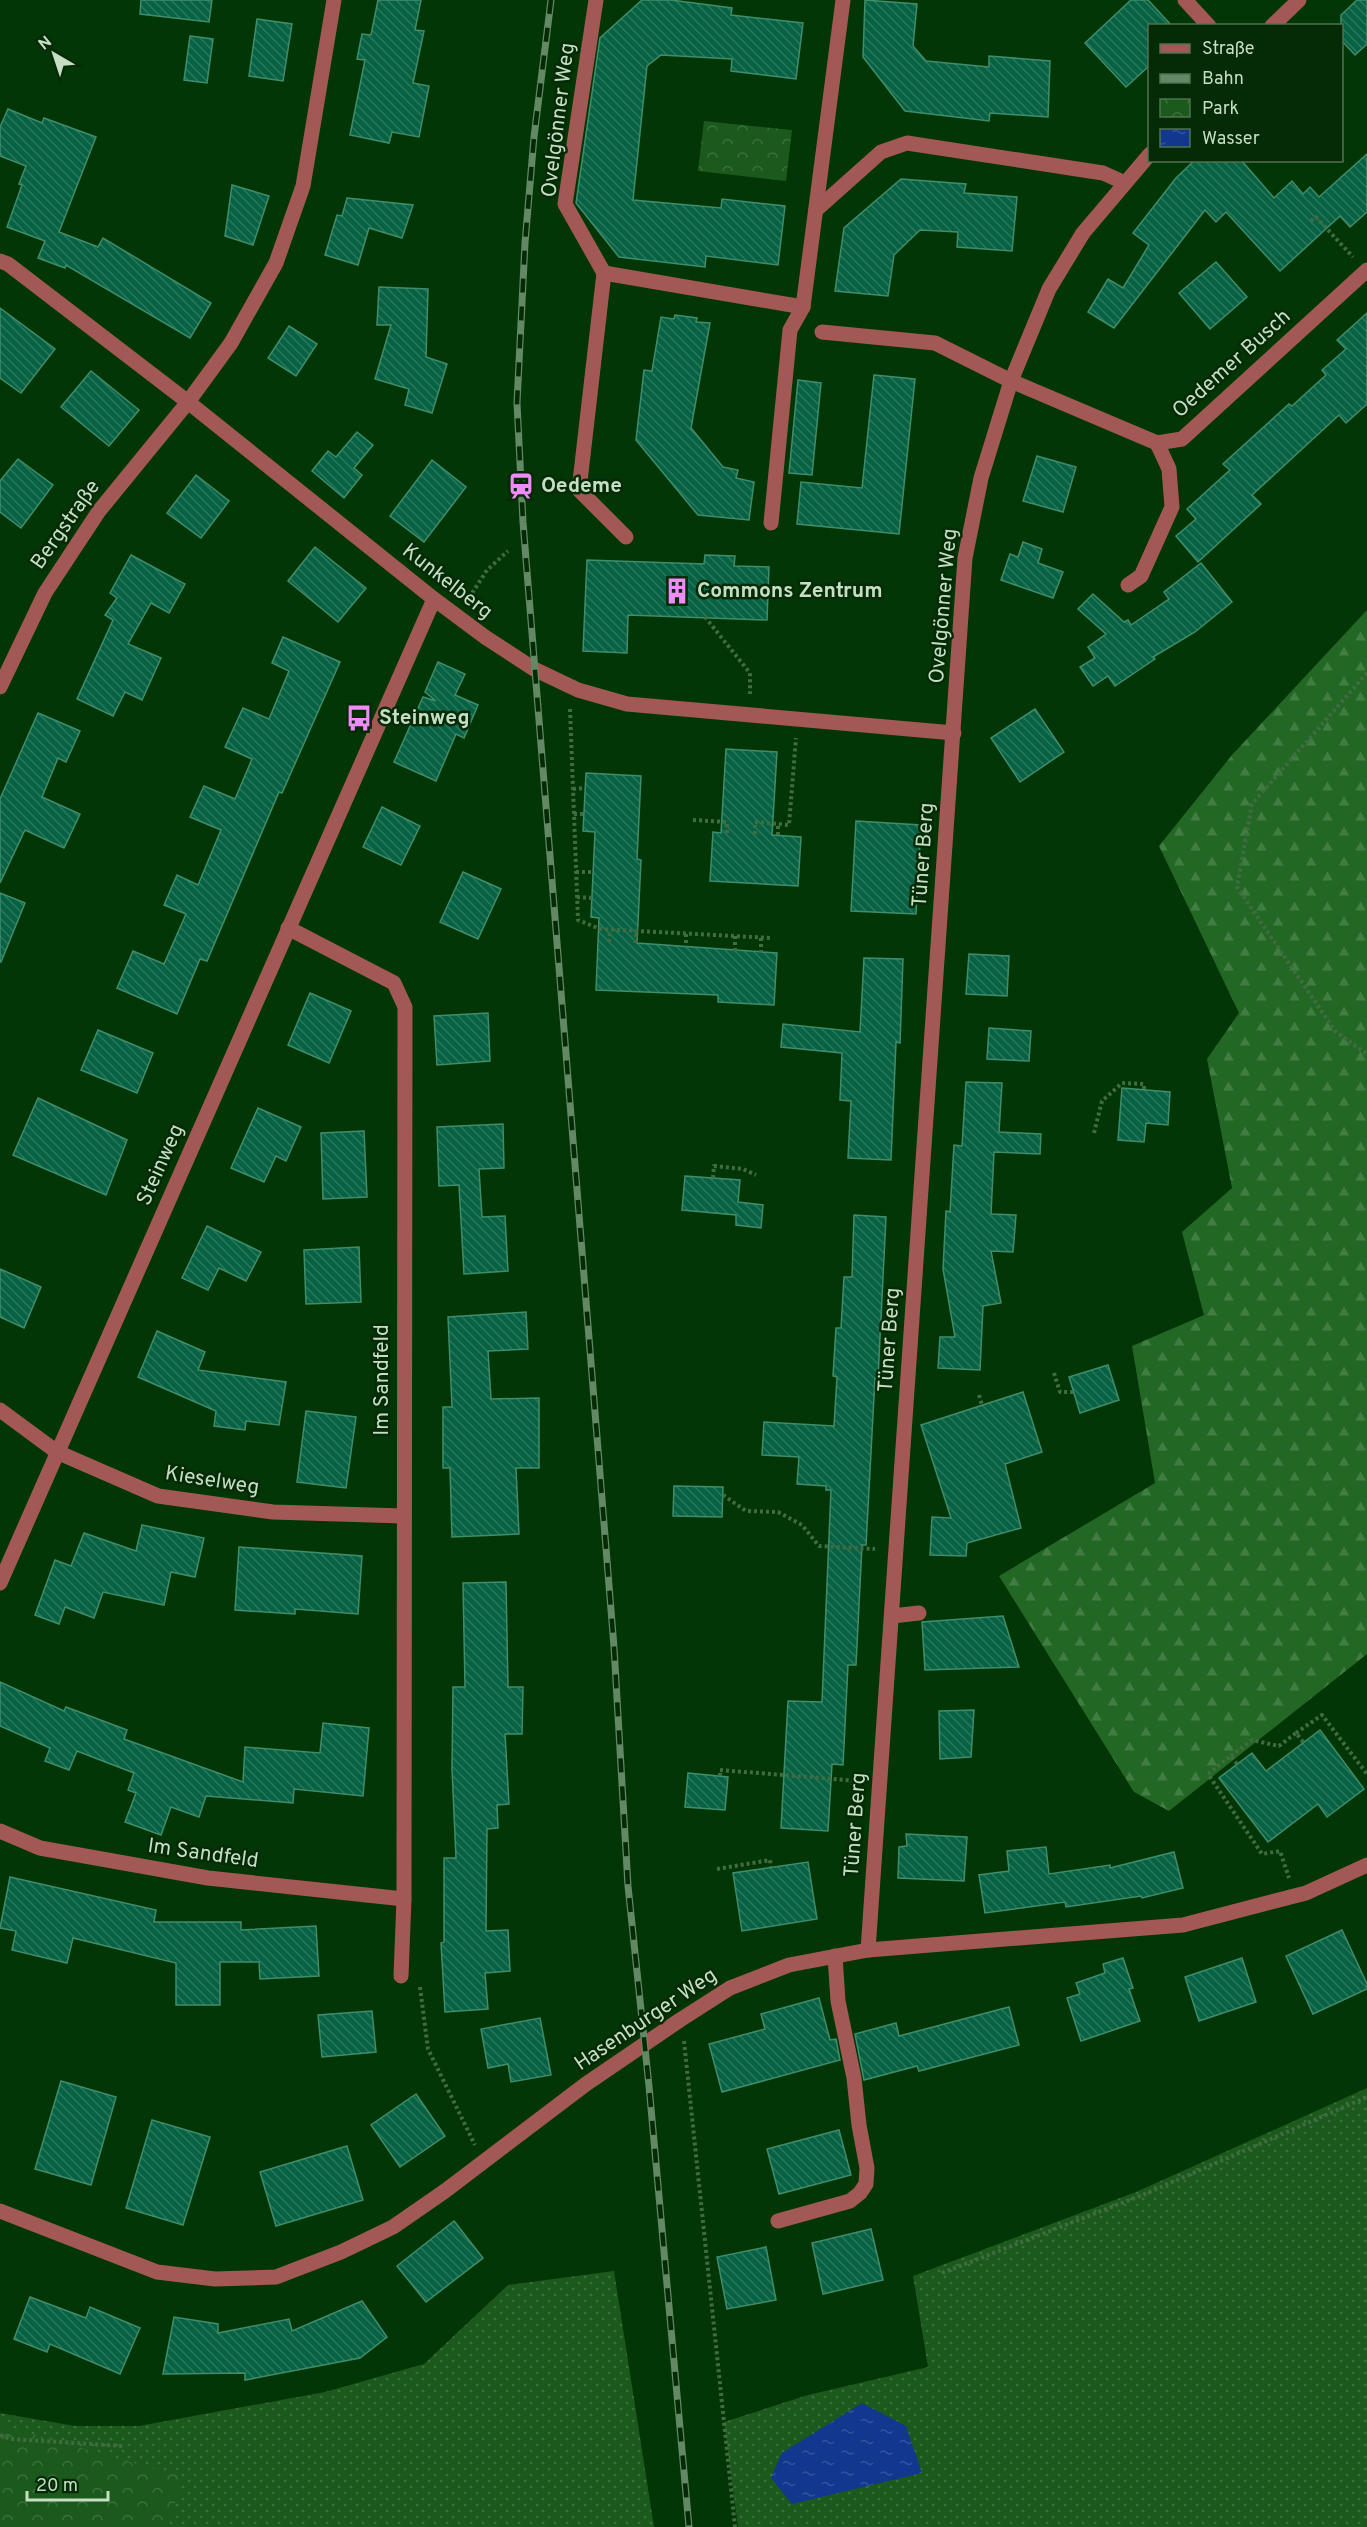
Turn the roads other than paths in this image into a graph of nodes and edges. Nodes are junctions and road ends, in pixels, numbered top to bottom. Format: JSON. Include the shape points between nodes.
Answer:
{"nodes":[{"id":1,"x":334,"y":0,"type":"edge"},
{"id":2,"x":596,"y":0,"type":"edge"},
{"id":3,"x":843,"y":0,"type":"edge"},
{"id":4,"x":1185,"y":0,"type":"edge"},
{"id":5,"x":1299,"y":0,"type":"edge"},
{"id":6,"x":1207,"y":24,"type":"edge"},
{"id":7,"x":1274,"y":24,"type":"edge"},
{"id":8,"x":1148,"y":155,"type":"edge"},
{"id":9,"x":1123,"y":183,"type":"junction"},
{"id":10,"x":816,"y":210,"type":"junction"},
{"id":11,"x":0,"y":261,"type":"edge"},
{"id":12,"x":1367,"y":270,"type":"edge"},
{"id":13,"x":604,"y":273,"type":"junction"},
{"id":14,"x":803,"y":307,"type":"junction"},
{"id":15,"x":822,"y":332,"type":"dead end"},
{"id":16,"x":1011,"y":381,"type":"junction"},
{"id":17,"x":188,"y":402,"type":"junction"},
{"id":18,"x":1157,"y":443,"type":"junction"},
{"id":19,"x":771,"y":523,"type":"dead end"},
{"id":20,"x":626,"y":537,"type":"dead end"},
{"id":21,"x":1128,"y":585,"type":"dead end"},
{"id":22,"x":434,"y":599,"type":"junction"},
{"id":23,"x":0,"y":687,"type":"edge"},
{"id":24,"x":954,"y":733,"type":"junction"},
{"id":25,"x":288,"y":928,"type":"junction"},
{"id":26,"x":0,"y":1410,"type":"edge"},
{"id":27,"x":57,"y":1452,"type":"junction"},
{"id":28,"x":403,"y":1516,"type":"junction"},
{"id":29,"x":0,"y":1583,"type":"edge"},
{"id":30,"x":919,"y":1613,"type":"dead end"},
{"id":31,"x":892,"y":1616,"type":"junction"},
{"id":32,"x":0,"y":1831,"type":"edge"},
{"id":33,"x":1367,"y":1865,"type":"edge"},
{"id":34,"x":404,"y":1899,"type":"junction"},
{"id":35,"x":868,"y":1950,"type":"junction"},
{"id":36,"x":835,"y":1956,"type":"junction"},
{"id":37,"x":401,"y":1976,"type":"road end"},
{"id":38,"x":0,"y":2211,"type":"edge"},
{"id":39,"x":778,"y":2221,"type":"dead end"}],
"edges":[{"from":1,"to":17,"type":"street","name":"Bergstraße","via":[[303,186],[276,263],[231,343]]},
{"from":2,"to":13,"type":"street","name":"Ovelgönner Weg","via":[[565,204]]},
{"from":3,"to":10,"type":"street"},
{"from":4,"to":6,"type":"street"},
{"from":5,"to":7,"type":"street"},
{"from":8,"to":9,"type":"street","name":"Ovelgönner Weg"},
{"from":9,"to":10,"type":"street","via":[[1103,173],[907,143],[881,152]]},
{"from":9,"to":16,"type":"street","name":"Ovelgönner Weg","via":[[1083,233],[1049,289]]},
{"from":10,"to":14,"type":"street"},
{"from":11,"to":17,"type":"street","name":"Kunkelberg"},
{"from":12,"to":18,"type":"street","name":"Oedemer Busch","via":[[1182,439]]},
{"from":13,"to":14,"type":"street"},
{"from":13,"to":20,"type":"street","via":[[579,490]]},
{"from":14,"to":19,"type":"street","via":[[790,330]]},
{"from":15,"to":16,"type":"street","via":[[935,343]]},
{"from":16,"to":18,"type":"street"},
{"from":16,"to":24,"type":"street","name":"Ovelgönner Weg","via":[[981,478],[965,558]]},
{"from":17,"to":22,"type":"street","name":"Kunkelberg"},
{"from":17,"to":23,"type":"street","name":"Bergstraße","via":[[99,511],[51,584]]},
{"from":18,"to":21,"type":"street","via":[[1168,470],[1172,507],[1141,576]]},
{"from":22,"to":24,"type":"street","name":"Kunkelberg","via":[[534,669],[569,686],[627,704]]},
{"from":22,"to":25,"type":"street","name":"Steinweg"},
{"from":24,"to":31,"type":"street","name":"Tüner Berg"},
{"from":25,"to":27,"type":"street","name":"Steinweg"},
{"from":25,"to":28,"type":"street","name":"Im Sandfeld","via":[[394,982],[405,1007]]},
{"from":26,"to":27,"type":"street","name":"Kieselweg"},
{"from":27,"to":28,"type":"street","name":"Kieselweg","via":[[158,1496],[273,1512]]},
{"from":27,"to":29,"type":"street","name":"Steinweg"},
{"from":28,"to":34,"type":"street","name":"Im Sandfeld"},
{"from":30,"to":31,"type":"street"},
{"from":31,"to":35,"type":"street","name":"Tüner Berg"},
{"from":32,"to":34,"type":"street","name":"Im Sandfeld","via":[[40,1848],[208,1878]]},
{"from":33,"to":35,"type":"street","name":"Hasenburger Weg","via":[[1306,1893],[1183,1925]]},
{"from":34,"to":37,"type":"street","name":"Im Sandfeld"},
{"from":35,"to":36,"type":"street","name":"Hasenburger Weg"},
{"from":36,"to":38,"type":"street","name":"Hasenburger Weg","via":[[789,1965],[730,1988],[586,2084],[393,2227],[276,2277],[215,2279],[157,2272]]},
{"from":36,"to":39,"type":"street","via":[[838,2001],[867,2168],[866,2184],[850,2201]]}]}
